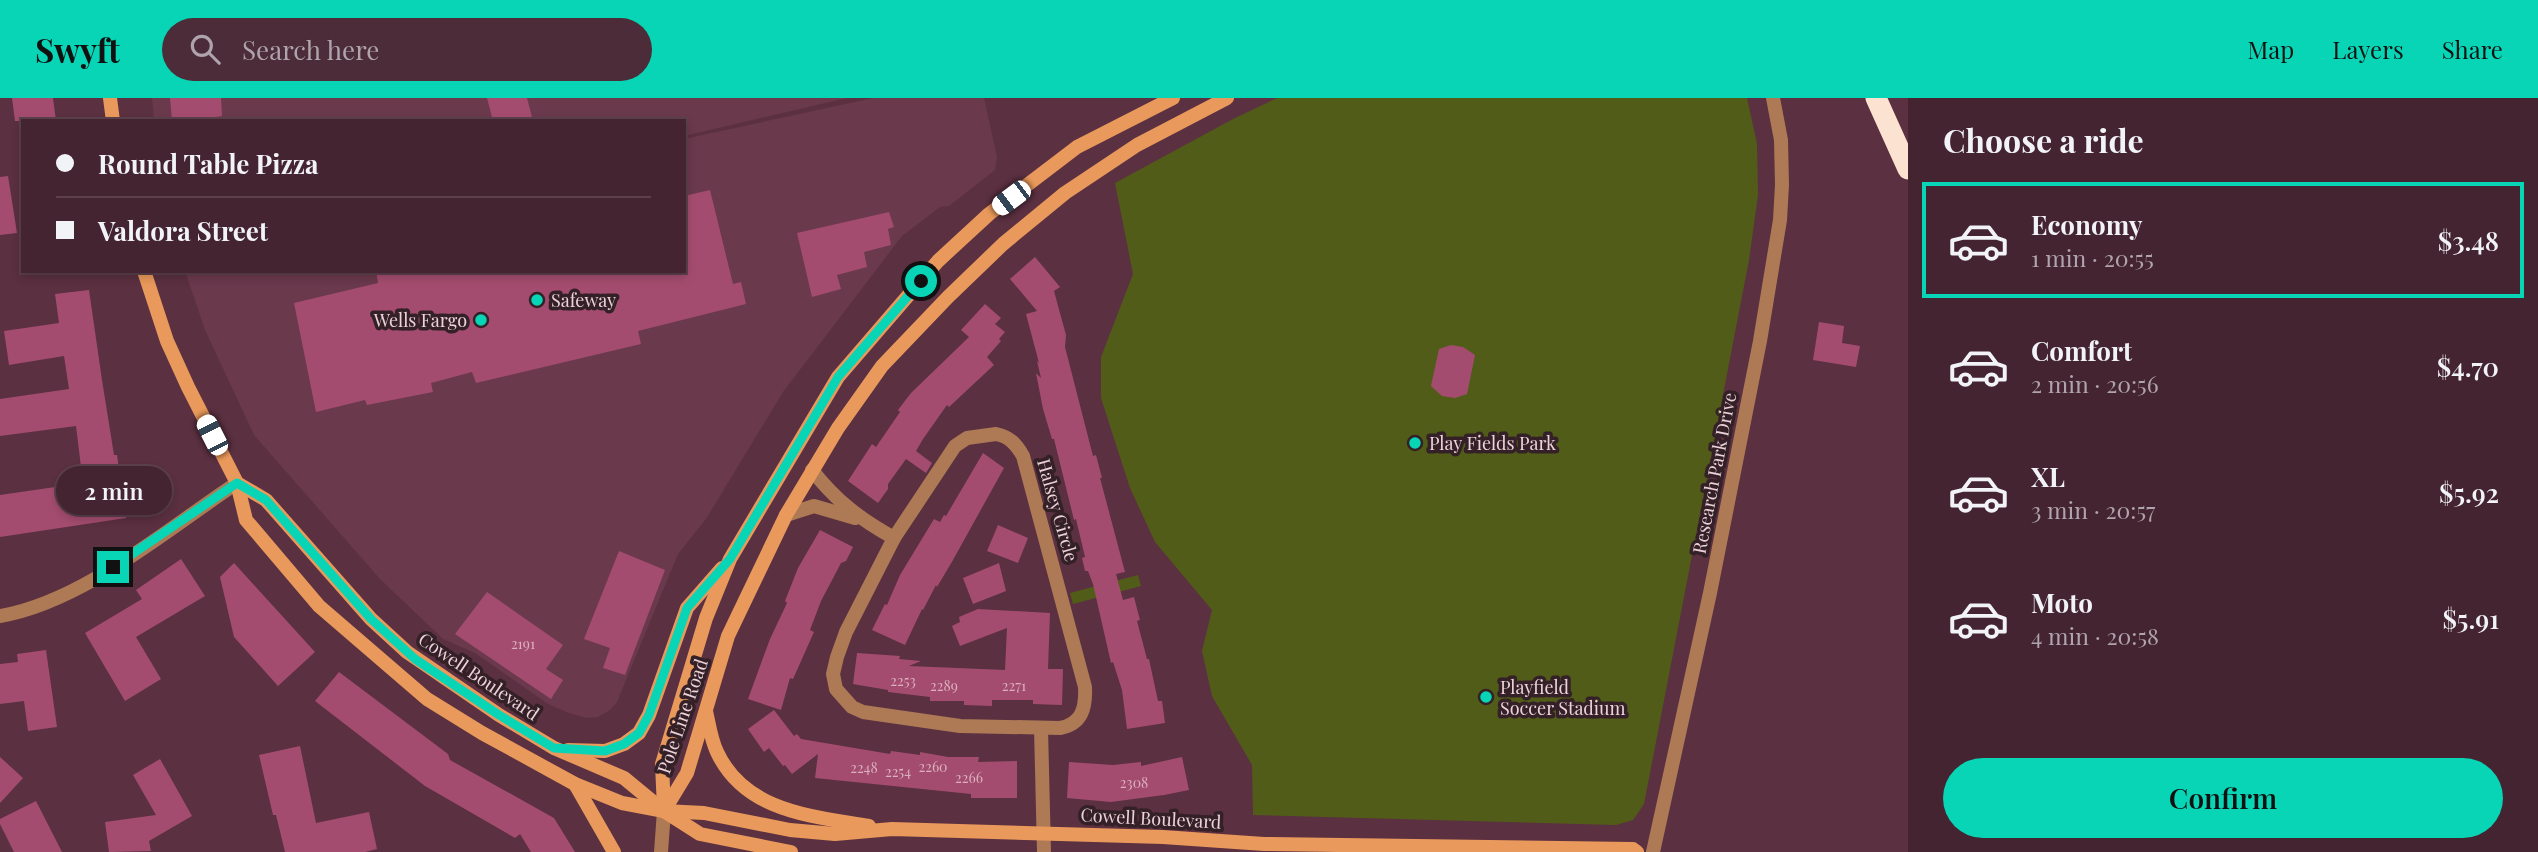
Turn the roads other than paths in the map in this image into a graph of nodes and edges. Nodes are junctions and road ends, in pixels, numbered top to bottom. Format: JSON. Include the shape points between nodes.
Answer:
{"nodes":[{"id":1,"x":110,"y":98,"type":"edge"},
{"id":2,"x":1173,"y":98,"type":"edge"},
{"id":3,"x":1227,"y":98,"type":"edge"},
{"id":4,"x":1773,"y":98,"type":"edge"},
{"id":5,"x":1875,"y":98,"type":"edge"},
{"id":6,"x":113,"y":119,"type":"edge"},
{"id":7,"x":1908,"y":169,"type":"edge"},
{"id":8,"x":145,"y":273,"type":"edge"},
{"id":9,"x":812,"y":470,"type":"junction"},
{"id":10,"x":237,"y":483,"type":"junction"},
{"id":11,"x":786,"y":515,"type":"junction"},
{"id":12,"x":860,"y":519,"type":"junction"},
{"id":13,"x":894,"y":538,"type":"junction"},
{"id":14,"x":730,"y":559,"type":"junction"},
{"id":15,"x":0,"y":616,"type":"edge"},
{"id":16,"x":706,"y":710,"type":"junction"},
{"id":17,"x":1041,"y":728,"type":"junction"},
{"id":18,"x":554,"y":748,"type":"junction"},
{"id":19,"x":575,"y":784,"type":"junction"},
{"id":20,"x":664,"y":811,"type":"junction"},
{"id":21,"x":892,"y":829,"type":"junction"},
{"id":22,"x":1043,"y":832,"type":"junction"},
{"id":23,"x":1341,"y":849,"type":"edge"},
{"id":24,"x":614,"y":852,"type":"edge"},
{"id":25,"x":661,"y":852,"type":"edge"},
{"id":26,"x":791,"y":852,"type":"edge"},
{"id":27,"x":1044,"y":852,"type":"edge"},
{"id":28,"x":1637,"y":852,"type":"edge"},
{"id":29,"x":1653,"y":852,"type":"edge"}],
"edges":[{"from":1,"to":6,"type":"main road"},
{"from":2,"to":14,"type":"main road","name":"Pole Line Road","via":[[1077,147],[938,261],[838,377]]},
{"from":3,"to":9,"type":"main road","name":"Pole Line Road","via":[[1137,145],[1065,193],[1003,244],[882,366]]},
{"from":4,"to":29,"type":"street","name":"Research Park Drive","via":[[1781,139],[1780,220],[1710,593]]},
{"from":5,"to":7,"type":"highway"},
{"from":8,"to":10,"type":"main road","name":"Cowell Boulevard","via":[[167,341]]},
{"from":9,"to":11,"type":"main road","name":"Pole Line Road"},
{"from":9,"to":12,"type":"street"},
{"from":10,"to":15,"type":"street","via":[[91,582]]},
{"from":10,"to":18,"type":"main road","name":"Cowell Boulevard","via":[[266,500],[371,619],[415,659]]},
{"from":10,"to":19,"type":"main road","name":"Cowell Boulevard","via":[[246,520],[319,606],[427,699]]},
{"from":11,"to":12,"type":"street","via":[[814,506]]},
{"from":11,"to":16,"type":"main road","name":"Pole Line Road","via":[[728,636]]},
{"from":12,"to":13,"type":"street"},
{"from":13,"to":17,"type":"street","name":"Halsey Circle","via":[[836,657],[836,689],[863,712],[960,726]]},
{"from":13,"to":17,"type":"street","name":"Halsey Circle","via":[[955,446],[967,438],[996,434],[1015,443],[1023,456],[1085,687],[1086,700],[1078,720],[1069,726]]},
{"from":14,"to":18,"type":"main road","via":[[687,608],[639,733],[605,751]]},
{"from":14,"to":20,"type":"main road","name":"Pole Line Road","via":[[706,618],[662,764]]},
{"from":16,"to":20,"type":"main road","name":"Pole Line Road","via":[[687,773]]},
{"from":16,"to":21,"type":"main road","via":[[715,750],[726,770],[760,799],[795,814]]},
{"from":17,"to":22,"type":"street"},
{"from":18,"to":20,"type":"main road","name":"Cowell Boulevard","via":[[624,778]]},
{"from":19,"to":20,"type":"main road","name":"Cowell Boulevard","via":[[622,803]]},
{"from":19,"to":24,"type":"main road"},
{"from":20,"to":21,"type":"main road","name":"Cowell Boulevard","via":[[835,834]]},
{"from":20,"to":25,"type":"street"},
{"from":20,"to":26,"type":"main road","name":"Cowell Boulevard","via":[[699,834]]},
{"from":21,"to":22,"type":"main road","name":"Cowell Boulevard"},
{"from":22,"to":23,"type":"main road","name":"Cowell Boulevard"},
{"from":22,"to":27,"type":"street"},
{"from":23,"to":28,"type":"main road","name":"Cowell Boulevard"}]}
